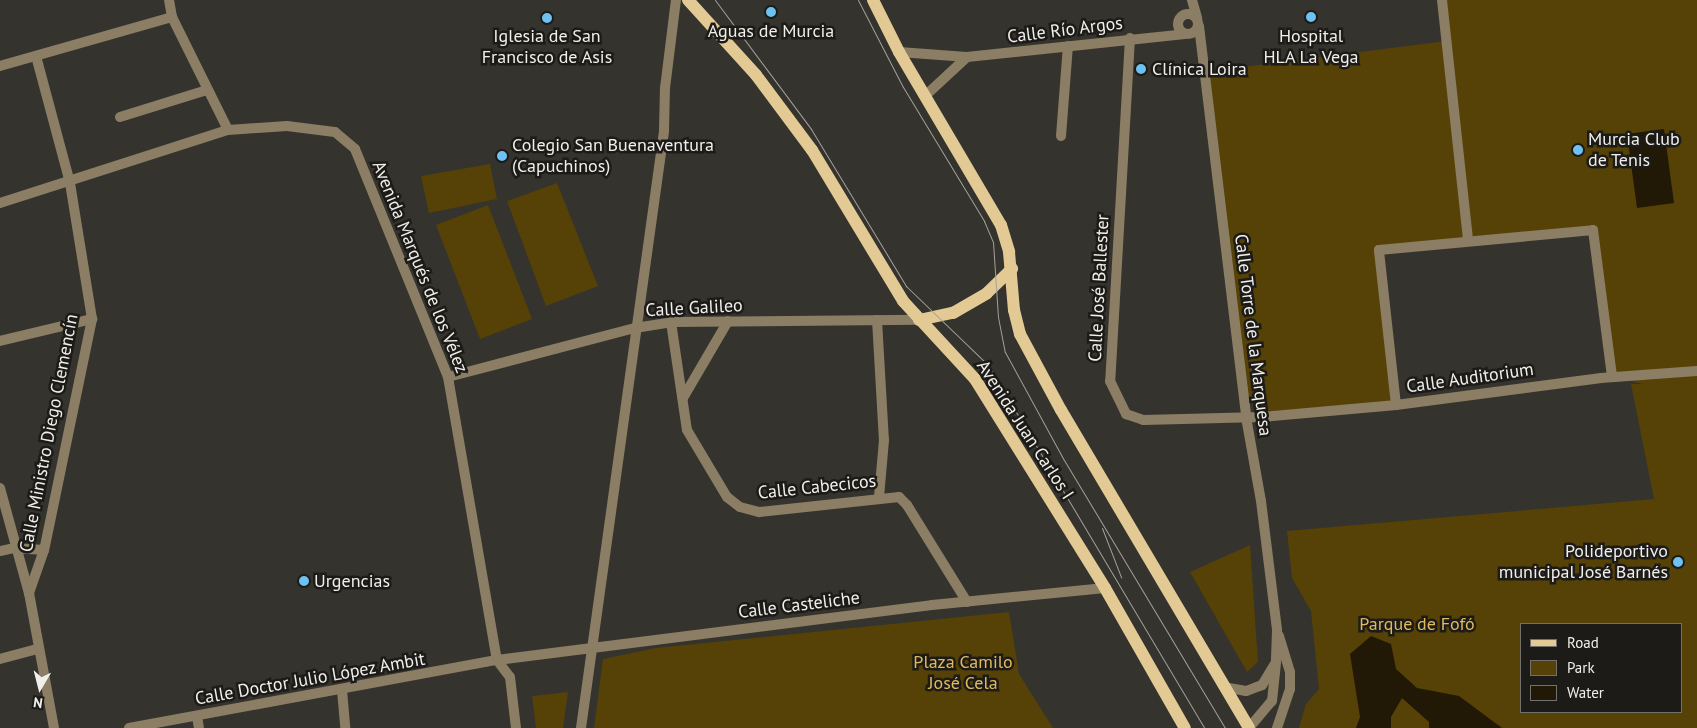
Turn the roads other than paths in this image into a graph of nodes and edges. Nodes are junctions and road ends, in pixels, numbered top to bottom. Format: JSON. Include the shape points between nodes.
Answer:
{"nodes":[{"id":1,"x":169,"y":0,"type":"edge"},
{"id":2,"x":676,"y":0,"type":"edge"},
{"id":3,"x":688,"y":0,"type":"edge"},
{"id":4,"x":873,"y":0,"type":"edge"},
{"id":5,"x":1190,"y":0,"type":"edge"},
{"id":6,"x":1442,"y":0,"type":"edge"},
{"id":7,"x":172,"y":17,"type":"junction"},
{"id":8,"x":1180,"y":18,"type":"junction"},
{"id":9,"x":1198,"y":22,"type":"junction"},
{"id":10,"x":1166,"y":34,"type":"junction"},
{"id":11,"x":1188,"y":34,"type":"junction"},
{"id":12,"x":1130,"y":38,"type":"junction"},
{"id":13,"x":1201,"y":43,"type":"junction"},
{"id":14,"x":1068,"y":46,"type":"junction"},
{"id":15,"x":900,"y":52,"type":"junction"},
{"id":16,"x":36,"y":56,"type":"junction"},
{"id":17,"x":967,"y":57,"type":"junction"},
{"id":18,"x":0,"y":66,"type":"edge"},
{"id":19,"x":208,"y":90,"type":"junction"},
{"id":20,"x":926,"y":95,"type":"junction"},
{"id":21,"x":120,"y":116,"type":"dead end"},
{"id":22,"x":228,"y":130,"type":"junction"},
{"id":23,"x":1061,"y":136,"type":"dead end"},
{"id":24,"x":70,"y":183,"type":"junction"},
{"id":25,"x":0,"y":203,"type":"edge"},
{"id":26,"x":1468,"y":241,"type":"junction"},
{"id":27,"x":1012,"y":269,"type":"junction"},
{"id":28,"x":92,"y":319,"type":"junction"},
{"id":29,"x":877,"y":320,"type":"junction"},
{"id":30,"x":919,"y":320,"type":"junction"},
{"id":31,"x":728,"y":321,"type":"junction"},
{"id":32,"x":672,"y":322,"type":"junction"},
{"id":33,"x":635,"y":328,"type":"junction"},
{"id":34,"x":0,"y":341,"type":"edge"},
{"id":35,"x":1697,"y":371,"type":"edge"},
{"id":36,"x":448,"y":377,"type":"junction"},
{"id":37,"x":1612,"y":377,"type":"junction"},
{"id":38,"x":682,"y":398,"type":"junction"},
{"id":39,"x":1396,"y":405,"type":"junction"},
{"id":40,"x":1246,"y":417,"type":"junction"},
{"id":41,"x":0,"y":488,"type":"edge"},
{"id":42,"x":879,"y":497,"type":"junction"},
{"id":43,"x":14,"y":548,"type":"junction"},
{"id":44,"x":44,"y":550,"type":"junction"},
{"id":45,"x":0,"y":551,"type":"edge"},
{"id":46,"x":1104,"y":588,"type":"junction"},
{"id":47,"x":29,"y":592,"type":"junction"},
{"id":48,"x":966,"y":602,"type":"junction"},
{"id":49,"x":1277,"y":630,"type":"junction"},
{"id":50,"x":592,"y":648,"type":"junction"},
{"id":51,"x":38,"y":649,"type":"junction"},
{"id":52,"x":0,"y":659,"type":"edge"},
{"id":53,"x":497,"y":660,"type":"junction"},
{"id":54,"x":1276,"y":662,"type":"junction"},
{"id":55,"x":1224,"y":688,"type":"junction"},
{"id":56,"x":342,"y":690,"type":"junction"},
{"id":57,"x":197,"y":716,"type":"junction"},
{"id":58,"x":54,"y":728,"type":"edge"},
{"id":59,"x":129,"y":728,"type":"edge"},
{"id":60,"x":199,"y":728,"type":"edge"},
{"id":61,"x":345,"y":728,"type":"edge"},
{"id":62,"x":516,"y":728,"type":"edge"},
{"id":63,"x":582,"y":728,"type":"edge"},
{"id":64,"x":1184,"y":728,"type":"edge"},
{"id":65,"x":1249,"y":728,"type":"edge"},
{"id":66,"x":1277,"y":728,"type":"edge"}],
"edges":[{"from":1,"to":7,"type":"street"},
{"from":2,"to":33,"type":"street","via":[[665,88],[664,131]]},
{"from":3,"to":30,"type":"main road","name":"Avenida Juan Carlos I","via":[[756,75],[812,150],[903,300]]},
{"from":4,"to":15,"type":"main road","name":"Avenida Juan Carlos I"},
{"from":5,"to":8,"type":"street","name":"Calle Torre de la Marquesa"},
{"from":5,"to":9,"type":"street","name":"Calle Torre de la Marquesa"},
{"from":6,"to":26,"type":"street"},
{"from":7,"to":16,"type":"street"},
{"from":7,"to":19,"type":"street"},
{"from":8,"to":9,"type":"street","via":[[1190,14]]},
{"from":8,"to":10,"type":"street"},
{"from":8,"to":11,"type":"street","via":[[1179,29]]},
{"from":9,"to":11,"type":"street"},
{"from":9,"to":13,"type":"street","name":"Calle Torre de la Marquesa"},
{"from":10,"to":11,"type":"street","name":"Calle Río Argos"},
{"from":10,"to":12,"type":"street","name":"Calle Río Argos"},
{"from":11,"to":13,"type":"street"},
{"from":12,"to":14,"type":"street","name":"Calle Río Argos"},
{"from":12,"to":40,"type":"street","name":"Calle José Ballester","via":[[1110,381],[1126,414],[1143,420]]},
{"from":13,"to":40,"type":"street","name":"Calle Torre de la Marquesa"},
{"from":14,"to":17,"type":"street","name":"Calle Río Argos"},
{"from":14,"to":23,"type":"street"},
{"from":15,"to":17,"type":"street","name":"Calle Río Argos"},
{"from":15,"to":20,"type":"main road","name":"Avenida Juan Carlos I"},
{"from":16,"to":18,"type":"street"},
{"from":16,"to":24,"type":"street","name":"Calle Ministro Diego Clemencín"},
{"from":17,"to":20,"type":"street"},
{"from":19,"to":21,"type":"street"},
{"from":19,"to":22,"type":"street"},
{"from":20,"to":27,"type":"main road","name":"Avenida Juan Carlos I","via":[[1001,224]]},
{"from":22,"to":24,"type":"street","name":"Avenida Marqués de los Vélez"},
{"from":22,"to":36,"type":"street","name":"Avenida Marqués de los Vélez","via":[[287,126],[335,132],[355,149]]},
{"from":24,"to":25,"type":"street","name":"Avenida Marqués de los Vélez"},
{"from":24,"to":28,"type":"street","name":"Calle Ministro Diego Clemencín"},
{"from":26,"to":37,"type":"street","via":[[1593,230]]},
{"from":26,"to":39,"type":"street","via":[[1379,250]]},
{"from":27,"to":30,"type":"main road","via":[[987,293],[953,313]]},
{"from":27,"to":55,"type":"main road","name":"Avenida Juan Carlos I","via":[[1014,310],[1020,334]]},
{"from":28,"to":34,"type":"street"},
{"from":28,"to":44,"type":"street","name":"Calle Ministro Diego Clemencín"},
{"from":29,"to":30,"type":"street","name":"Calle Galileo"},
{"from":29,"to":31,"type":"street","name":"Calle Galileo"},
{"from":29,"to":42,"type":"street","via":[[884,440]]},
{"from":30,"to":46,"type":"main road","name":"Avenida Juan Carlos I","via":[[975,379]]},
{"from":31,"to":32,"type":"street","name":"Calle Galileo"},
{"from":31,"to":38,"type":"street"},
{"from":32,"to":33,"type":"street","name":"Calle Galileo"},
{"from":32,"to":38,"type":"street","name":"Calle Cabecicos"},
{"from":33,"to":36,"type":"street","name":"Calle Galileo"},
{"from":33,"to":50,"type":"street"},
{"from":35,"to":37,"type":"street","name":"Calle Auditorium"},
{"from":36,"to":53,"type":"street","name":"Avenida Marqués de los Vélez"},
{"from":37,"to":39,"type":"street","name":"Calle Auditorium"},
{"from":38,"to":42,"type":"street","name":"Calle Cabecicos","via":[[687,430],[727,497],[740,507],[759,512]]},
{"from":39,"to":40,"type":"street","name":"Calle Auditorium"},
{"from":40,"to":49,"type":"street","name":"Calle Torre de la Marquesa","via":[[1261,501]]},
{"from":41,"to":43,"type":"street"},
{"from":42,"to":48,"type":"street","name":"Calle Cabecicos","via":[[899,497],[908,504]]},
{"from":43,"to":44,"type":"street"},
{"from":43,"to":45,"type":"street"},
{"from":43,"to":47,"type":"street"},
{"from":44,"to":47,"type":"street","name":"Calle Ministro Diego Clemencín"},
{"from":46,"to":48,"type":"street","name":"Calle Casteliche"},
{"from":46,"to":64,"type":"main road","name":"Avenida Juan Carlos I"},
{"from":47,"to":51,"type":"street","name":"Calle Ministro Diego Clemencín"},
{"from":48,"to":50,"type":"street","name":"Calle Casteliche"},
{"from":49,"to":54,"type":"street","name":"Calle Torre de la Marquesa"},
{"from":49,"to":66,"type":"street","name":"Calle Torre de la Marquesa","via":[[1290,672],[1290,690]]},
{"from":50,"to":53,"type":"street","name":"Calle Casteliche"},
{"from":50,"to":63,"type":"street"},
{"from":51,"to":52,"type":"street"},
{"from":51,"to":58,"type":"street","name":"Calle Ministro Diego Clemencín"},
{"from":53,"to":56,"type":"street","name":"Calle Doctor Julio López Ambit"},
{"from":53,"to":62,"type":"street","name":"Avenida Marqués de los Vélez","via":[[510,678]]},
{"from":54,"to":55,"type":"street","name":"Calle Torre de la Marquesa","via":[[1266,681],[1253,690]]},
{"from":54,"to":65,"type":"street","name":"Calle Torre de la Marquesa","via":[[1272,701]]},
{"from":55,"to":65,"type":"main road","name":"Avenida Juan Carlos I"},
{"from":56,"to":57,"type":"street","name":"Calle Doctor Julio López Ambit"},
{"from":56,"to":61,"type":"street"},
{"from":57,"to":59,"type":"street","name":"Calle Doctor Julio López Ambit"},
{"from":57,"to":60,"type":"street"}]}
